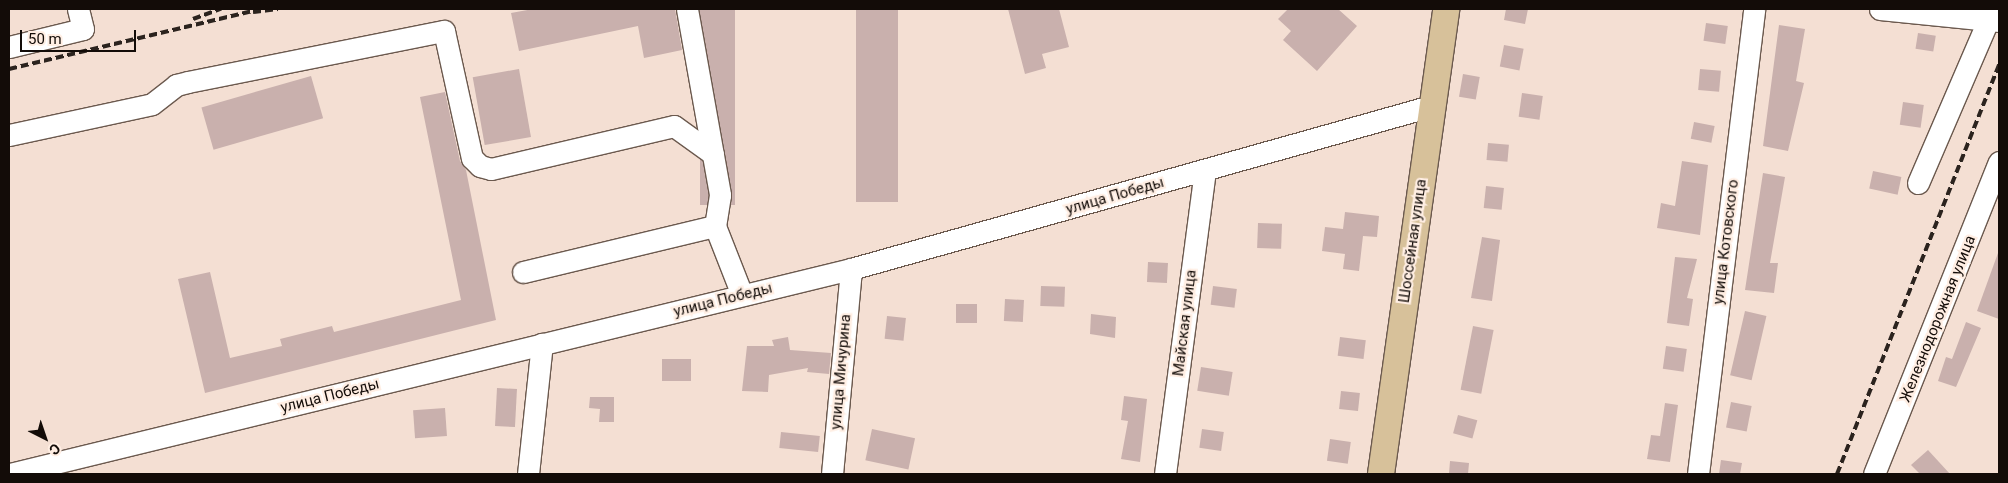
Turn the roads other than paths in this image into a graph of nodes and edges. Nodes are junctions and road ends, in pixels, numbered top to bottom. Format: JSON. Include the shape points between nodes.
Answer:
{"nodes":[{"id":1,"x":78,"y":9,"type":"edge"},
{"id":2,"x":687,"y":9,"type":"edge"},
{"id":3,"x":1446,"y":9,"type":"edge"},
{"id":4,"x":1754,"y":9,"type":"edge"},
{"id":5,"x":1880,"y":9,"type":"edge"},
{"id":6,"x":1993,"y":17,"type":"edge"},
{"id":7,"x":9,"y":47,"type":"edge"},
{"id":8,"x":1431,"y":106,"type":"junction"},
{"id":9,"x":9,"y":135,"type":"edge"},
{"id":10,"x":713,"y":154,"type":"junction"},
{"id":11,"x":1999,"y":162,"type":"edge"},
{"id":12,"x":1205,"y":171,"type":"junction"},
{"id":13,"x":1918,"y":183,"type":"dead end"},
{"id":14,"x":715,"y":226,"type":"junction"},
{"id":15,"x":851,"y":269,"type":"junction"},
{"id":16,"x":523,"y":272,"type":"dead end"},
{"id":17,"x":742,"y":296,"type":"junction"},
{"id":18,"x":542,"y":344,"type":"junction"},
{"id":19,"x":10,"y":474,"type":"edge"},
{"id":20,"x":528,"y":474,"type":"edge"},
{"id":21,"x":832,"y":474,"type":"edge"},
{"id":22,"x":1165,"y":474,"type":"edge"},
{"id":23,"x":1381,"y":474,"type":"edge"},
{"id":24,"x":1698,"y":474,"type":"edge"},
{"id":25,"x":1874,"y":474,"type":"edge"}],
"edges":[{"from":1,"to":7,"type":"street","via":[[83,29]]},
{"from":2,"to":10,"type":"street"},
{"from":3,"to":8,"type":"main road","name":"Шоссейная улица"},
{"from":4,"to":24,"type":"street","name":"улица Котовского"},
{"from":5,"to":6,"type":"street"},
{"from":6,"to":13,"type":"street"},
{"from":8,"to":12,"type":"street","name":"улица Победы"},
{"from":8,"to":23,"type":"main road","name":"Шоссейная улица"},
{"from":9,"to":10,"type":"street","via":[[152,104],[176,85],[188,82],[444,31],[472,158],[480,166],[491,169],[674,126]]},
{"from":10,"to":14,"type":"street","via":[[720,195]]},
{"from":11,"to":25,"type":"street","name":"Железнодорожная улица"},
{"from":12,"to":15,"type":"street","name":"улица Победы"},
{"from":12,"to":22,"type":"street","name":"Майская улица"},
{"from":14,"to":16,"type":"street"},
{"from":14,"to":17,"type":"street"},
{"from":15,"to":17,"type":"street","name":"улица Победы"},
{"from":15,"to":21,"type":"street","name":"улица Мичурина"},
{"from":17,"to":18,"type":"street","name":"улица Победы"},
{"from":18,"to":19,"type":"street","name":"улица Победы"},
{"from":18,"to":20,"type":"street"}]}
